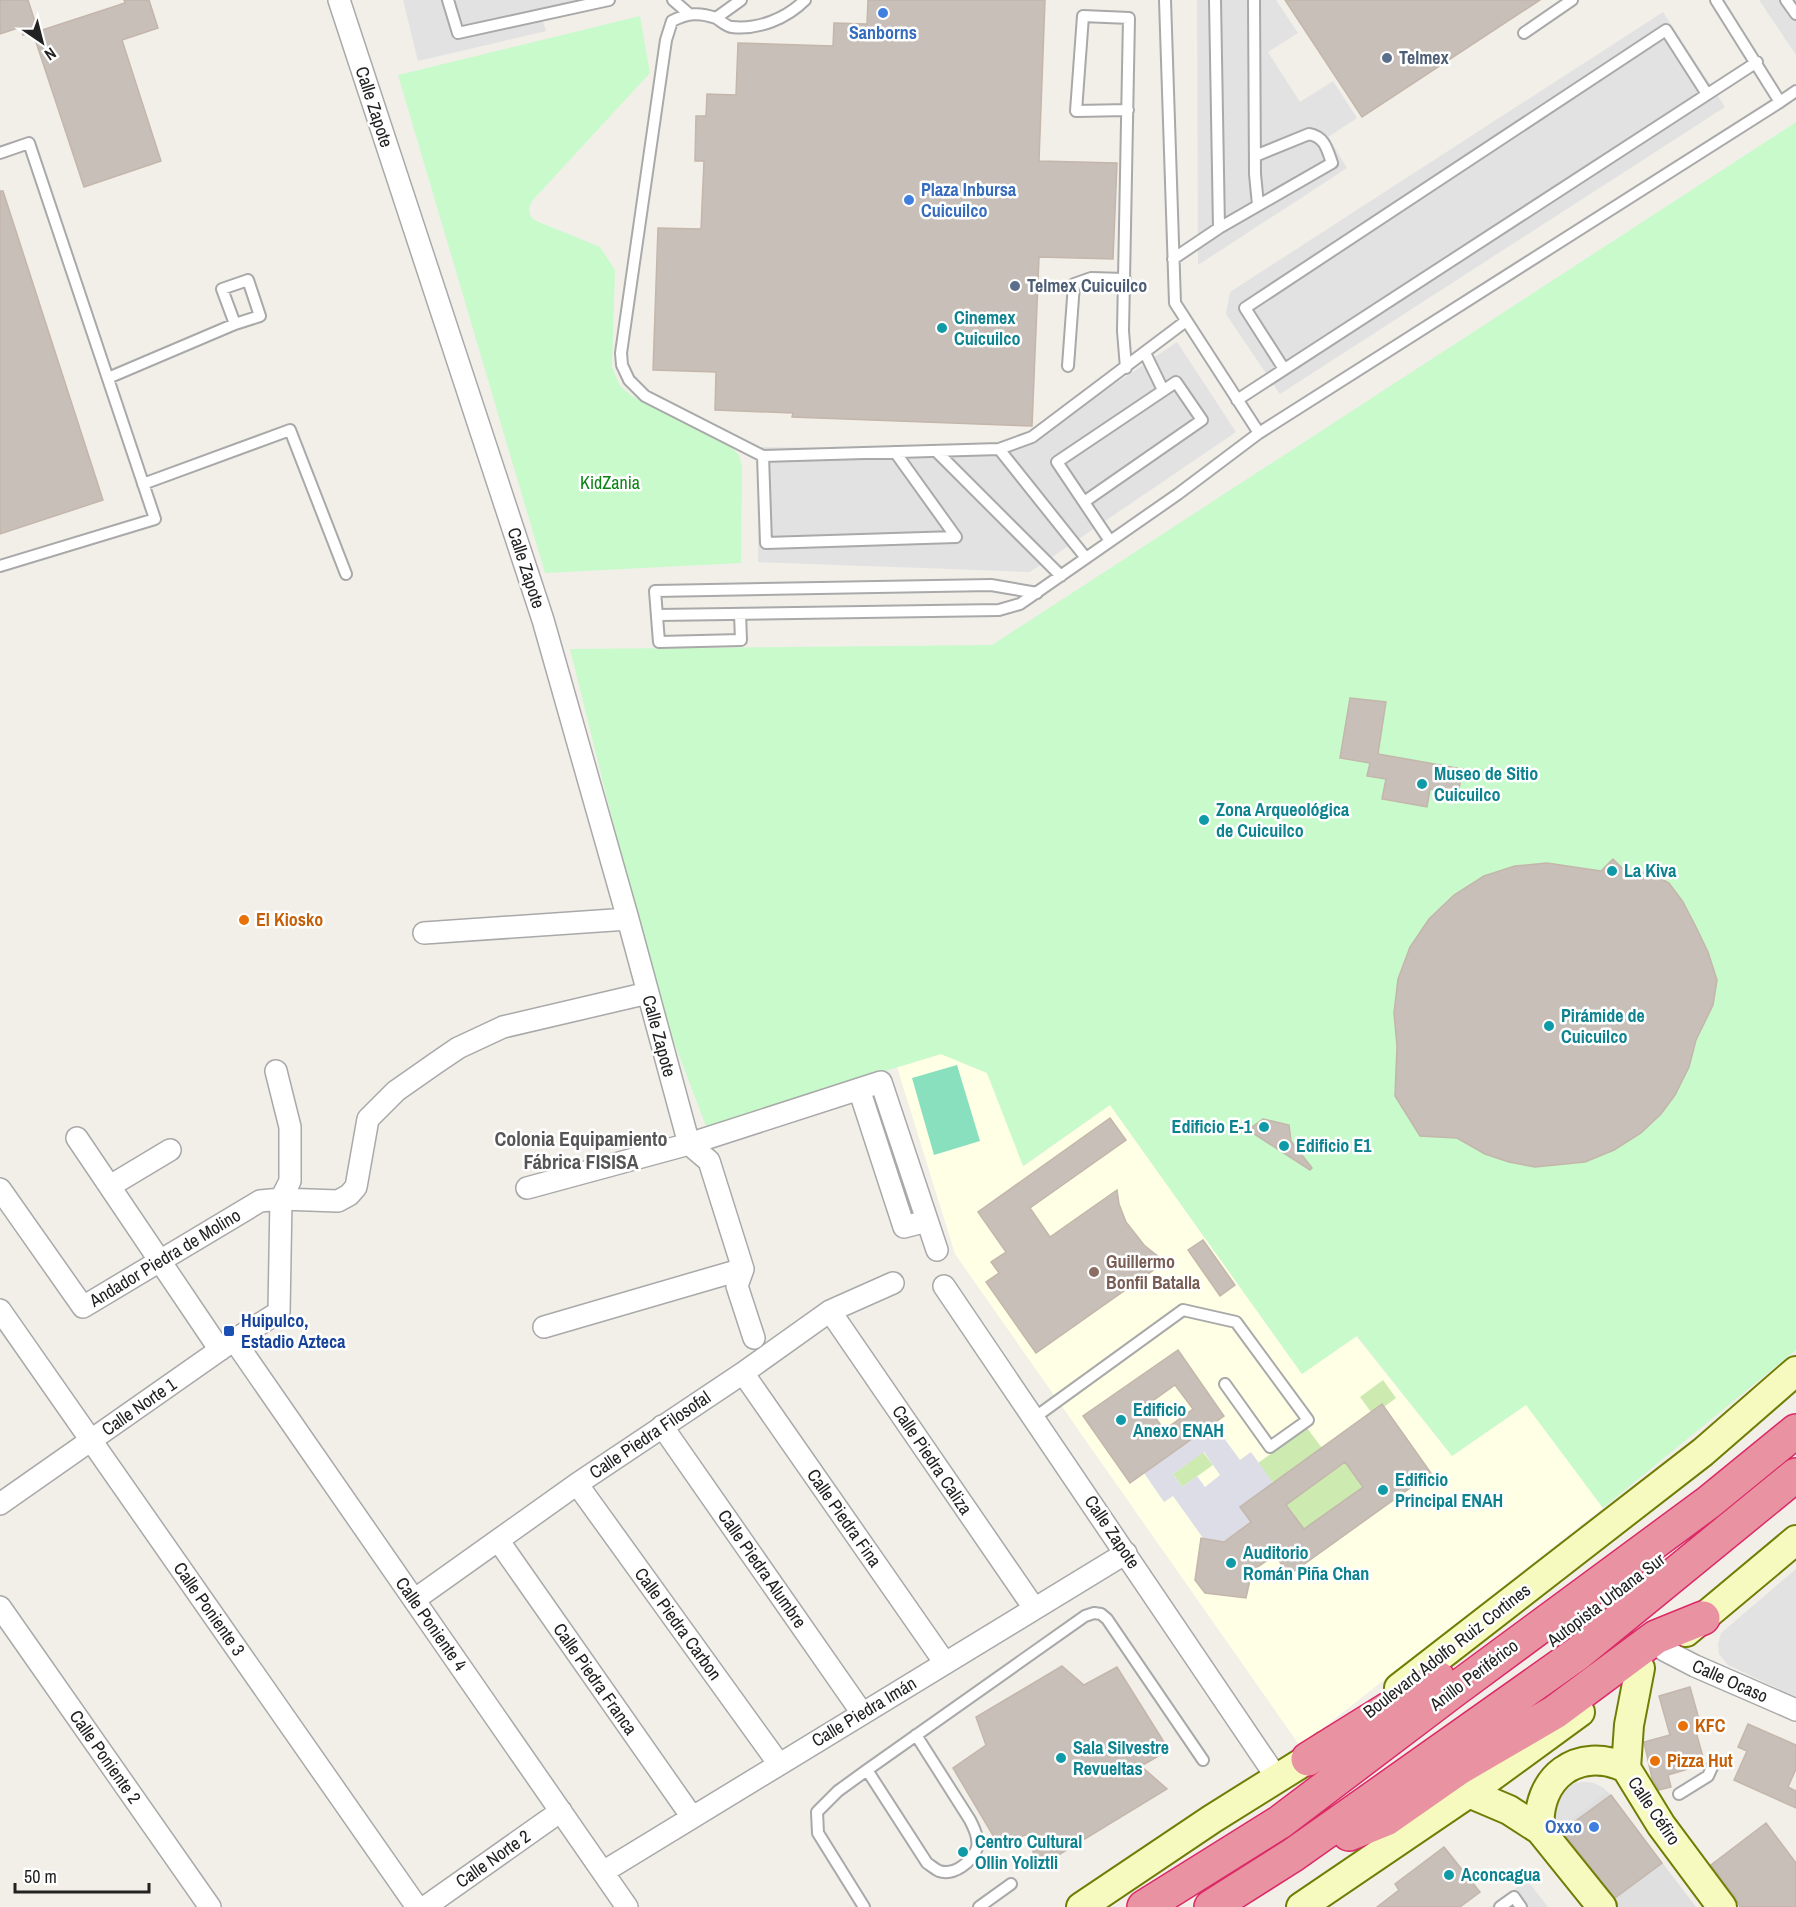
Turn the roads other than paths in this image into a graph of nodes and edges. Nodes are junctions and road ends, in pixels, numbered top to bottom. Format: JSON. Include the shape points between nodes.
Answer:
{"nodes":[{"id":1,"x":339,"y":0,"type":"edge"},
{"id":2,"x":448,"y":0,"type":"edge"},
{"id":3,"x":609,"y":0,"type":"edge"},
{"id":4,"x":673,"y":0,"type":"edge"},
{"id":5,"x":741,"y":0,"type":"edge"},
{"id":6,"x":805,"y":0,"type":"edge"},
{"id":7,"x":1165,"y":0,"type":"edge"},
{"id":8,"x":1215,"y":0,"type":"edge"},
{"id":9,"x":1254,"y":0,"type":"edge"},
{"id":10,"x":1572,"y":0,"type":"edge"},
{"id":11,"x":1716,"y":0,"type":"edge"},
{"id":12,"x":1786,"y":0,"type":"edge"},
{"id":13,"x":688,"y":13,"type":"junction"},
{"id":14,"x":1796,"y":14,"type":"edge"},
{"id":15,"x":716,"y":18,"type":"junction"},
{"id":16,"x":1524,"y":33,"type":"dead end"},
{"id":17,"x":1757,"y":62,"type":"junction"},
{"id":18,"x":1796,"y":91,"type":"edge"},
{"id":19,"x":1707,"y":94,"type":"junction"},
{"id":20,"x":1780,"y":102,"type":"junction"},
{"id":21,"x":1128,"y":110,"type":"junction"},
{"id":22,"x":0,"y":153,"type":"edge"},
{"id":23,"x":1255,"y":156,"type":"junction"},
{"id":24,"x":1258,"y":205,"type":"junction"},
{"id":25,"x":1219,"y":228,"type":"junction"},
{"id":26,"x":1173,"y":260,"type":"junction"},
{"id":27,"x":1125,"y":279,"type":"junction"},
{"id":28,"x":1186,"y":321,"type":"junction"},
{"id":29,"x":235,"y":324,"type":"dead end"},
{"id":30,"x":1145,"y":353,"type":"junction"},
{"id":31,"x":1068,"y":366,"type":"dead end"},
{"id":32,"x":1126,"y":368,"type":"junction"},
{"id":33,"x":1284,"y":369,"type":"junction"},
{"id":34,"x":108,"y":378,"type":"junction"},
{"id":35,"x":1163,"y":390,"type":"junction"},
{"id":36,"x":1237,"y":400,"type":"junction"},
{"id":37,"x":1259,"y":433,"type":"junction"},
{"id":38,"x":999,"y":449,"type":"junction"},
{"id":39,"x":936,"y":451,"type":"junction"},
{"id":40,"x":895,"y":452,"type":"junction"},
{"id":41,"x":763,"y":456,"type":"junction"},
{"id":42,"x":144,"y":483,"type":"junction"},
{"id":43,"x":1084,"y":502,"type":"junction"},
{"id":44,"x":1110,"y":541,"type":"junction"},
{"id":45,"x":1086,"y":558,"type":"junction"},
{"id":46,"x":0,"y":566,"type":"edge"},
{"id":47,"x":346,"y":574,"type":"dead end"},
{"id":48,"x":1061,"y":576,"type":"junction"},
{"id":49,"x":1037,"y":593,"type":"junction"},
{"id":50,"x":740,"y":614,"type":"junction"},
{"id":51,"x":658,"y":615,"type":"junction"},
{"id":52,"x":628,"y":919,"type":"junction"},
{"id":53,"x":424,"y":933,"type":"dead end"},
{"id":54,"x":648,"y":993,"type":"junction"},
{"id":55,"x":276,"y":1071,"type":"dead end"},
{"id":56,"x":77,"y":1138,"type":"dead end"},
{"id":57,"x":688,"y":1144,"type":"junction"},
{"id":58,"x":170,"y":1150,"type":"dead end"},
{"id":59,"x":110,"y":1186,"type":"junction"},
{"id":60,"x":527,"y":1188,"type":"dead end"},
{"id":61,"x":0,"y":1189,"type":"edge"},
{"id":62,"x":281,"y":1198,"type":"junction"},
{"id":63,"x":937,"y":1250,"type":"dead end"},
{"id":64,"x":160,"y":1260,"type":"junction"},
{"id":65,"x":743,"y":1269,"type":"junction"},
{"id":66,"x":893,"y":1283,"type":"dead end"},
{"id":67,"x":944,"y":1286,"type":"dead end"},
{"id":68,"x":0,"y":1310,"type":"edge"},
{"id":69,"x":830,"y":1311,"type":"junction"},
{"id":70,"x":544,"y":1327,"type":"dead end"},
{"id":71,"x":754,"y":1338,"type":"dead end"},
{"id":72,"x":227,"y":1345,"type":"junction"},
{"id":73,"x":1796,"y":1371,"type":"edge"},
{"id":74,"x":743,"y":1373,"type":"junction"},
{"id":75,"x":1225,"y":1384,"type":"dead end"},
{"id":76,"x":1034,"y":1418,"type":"junction"},
{"id":77,"x":662,"y":1426,"type":"junction"},
{"id":78,"x":1796,"y":1431,"type":"edge"},
{"id":79,"x":91,"y":1440,"type":"junction"},
{"id":80,"x":1796,"y":1448,"type":"edge"},
{"id":81,"x":1796,"y":1475,"type":"edge"},
{"id":82,"x":577,"y":1484,"type":"junction"},
{"id":83,"x":1796,"y":1502,"type":"edge"},
{"id":84,"x":0,"y":1504,"type":"edge"},
{"id":85,"x":498,"y":1540,"type":"junction"},
{"id":86,"x":1796,"y":1540,"type":"edge"},
{"id":87,"x":1126,"y":1553,"type":"junction"},
{"id":88,"x":1638,"y":1553,"type":"junction"},
{"id":89,"x":414,"y":1600,"type":"junction"},
{"id":90,"x":0,"y":1607,"type":"edge"},
{"id":91,"x":1034,"y":1608,"type":"junction"},
{"id":92,"x":1703,"y":1618,"type":"junction"},
{"id":93,"x":1664,"y":1650,"type":"junction"},
{"id":94,"x":945,"y":1663,"type":"junction"},
{"id":95,"x":1640,"y":1668,"type":"junction"},
{"id":96,"x":1796,"y":1710,"type":"edge"},
{"id":97,"x":862,"y":1713,"type":"junction"},
{"id":98,"x":916,"y":1735,"type":"junction"},
{"id":99,"x":1308,"y":1759,"type":"junction"},
{"id":100,"x":1203,"y":1760,"type":"dead end"},
{"id":101,"x":779,"y":1764,"type":"junction"},
{"id":102,"x":1713,"y":1766,"type":"dead end"},
{"id":103,"x":1626,"y":1768,"type":"junction"},
{"id":104,"x":867,"y":1770,"type":"junction"},
{"id":105,"x":1277,"y":1778,"type":"junction"},
{"id":106,"x":1469,"y":1793,"type":"junction"},
{"id":107,"x":1679,"y":1794,"type":"dead end"},
{"id":108,"x":561,"y":1811,"type":"junction"},
{"id":109,"x":692,"y":1817,"type":"junction"},
{"id":110,"x":1540,"y":1830,"type":"junction"},
{"id":111,"x":1348,"y":1834,"type":"junction"},
{"id":112,"x":603,"y":1872,"type":"junction"},
{"id":113,"x":1011,"y":1884,"type":"dead end"},
{"id":114,"x":210,"y":1907,"type":"edge"},
{"id":115,"x":417,"y":1907,"type":"edge"},
{"id":116,"x":424,"y":1907,"type":"edge"},
{"id":117,"x":627,"y":1907,"type":"edge"},
{"id":118,"x":864,"y":1907,"type":"edge"},
{"id":119,"x":979,"y":1907,"type":"edge"},
{"id":120,"x":1081,"y":1907,"type":"edge"},
{"id":121,"x":1144,"y":1907,"type":"edge"},
{"id":122,"x":1172,"y":1907,"type":"edge"},
{"id":123,"x":1211,"y":1907,"type":"edge"},
{"id":124,"x":1251,"y":1907,"type":"edge"},
{"id":125,"x":1301,"y":1907,"type":"edge"},
{"id":126,"x":1500,"y":1907,"type":"edge"},
{"id":127,"x":1521,"y":1907,"type":"edge"},
{"id":128,"x":1602,"y":1907,"type":"edge"},
{"id":129,"x":1722,"y":1907,"type":"edge"}],
"edges":[{"from":1,"to":52,"type":"street","name":"Calle Zapote","via":[[543,620]]},
{"from":2,"to":3,"type":"lane","via":[[458,33]]},
{"from":4,"to":13,"type":"lane"},
{"from":5,"to":15,"type":"lane"},
{"from":6,"to":15,"type":"lane","via":[[785,16],[760,26],[730,28]]},
{"from":7,"to":26,"type":"lane"},
{"from":8,"to":25,"type":"lane"},
{"from":9,"to":23,"type":"lane"},
{"from":10,"to":16,"type":"lane"},
{"from":11,"to":17,"type":"lane"},
{"from":12,"to":14,"type":"lane"},
{"from":13,"to":15,"type":"lane"},
{"from":13,"to":41,"type":"lane","via":[[672,21],[666,40],[622,365],[629,380],[645,396]]},
{"from":17,"to":19,"type":"lane"},
{"from":17,"to":20,"type":"lane"},
{"from":18,"to":20,"type":"lane"},
{"from":19,"to":33,"type":"lane"},
{"from":19,"to":33,"type":"lane","via":[[1666,30],[1245,308]]},
{"from":20,"to":37,"type":"lane"},
{"from":21,"to":21,"type":"lane","via":[[1076,111],[1083,16],[1129,18]]},
{"from":21,"to":27,"type":"lane"},
{"from":22,"to":34,"type":"lane","via":[[29,143]]},
{"from":23,"to":24,"type":"lane"},
{"from":23,"to":24,"type":"lane","via":[[1309,134],[1322,139],[1332,163]]},
{"from":24,"to":25,"type":"lane"},
{"from":25,"to":26,"type":"lane"},
{"from":26,"to":28,"type":"lane","via":[[1175,303]]},
{"from":27,"to":31,"type":"lane","via":[[1091,278],[1074,284]]},
{"from":27,"to":32,"type":"lane"},
{"from":28,"to":30,"type":"lane"},
{"from":28,"to":36,"type":"lane"},
{"from":29,"to":34,"type":"lane"},
{"from":30,"to":32,"type":"lane"},
{"from":30,"to":35,"type":"lane"},
{"from":32,"to":38,"type":"lane","via":[[1032,437]]},
{"from":33,"to":36,"type":"lane"},
{"from":34,"to":42,"type":"lane"},
{"from":35,"to":43,"type":"lane","via":[[1057,462]]},
{"from":35,"to":43,"type":"lane","via":[[1176,382],[1202,420]]},
{"from":36,"to":37,"type":"lane"},
{"from":37,"to":44,"type":"lane"},
{"from":38,"to":39,"type":"lane"},
{"from":38,"to":45,"type":"lane"},
{"from":39,"to":40,"type":"lane"},
{"from":39,"to":48,"type":"lane"},
{"from":40,"to":41,"type":"lane"},
{"from":40,"to":41,"type":"lane","via":[[956,537],[766,543]]},
{"from":42,"to":46,"type":"lane","via":[[155,519]]},
{"from":42,"to":47,"type":"lane","via":[[290,430]]},
{"from":43,"to":44,"type":"lane"},
{"from":44,"to":45,"type":"lane"},
{"from":45,"to":48,"type":"lane"},
{"from":48,"to":49,"type":"lane"},
{"from":49,"to":50,"type":"lane","via":[[1020,604],[999,610]]},
{"from":49,"to":51,"type":"lane","via":[[991,585],[655,591]]},
{"from":50,"to":51,"type":"lane"},
{"from":50,"to":51,"type":"lane","via":[[741,640],[659,642]]},
{"from":52,"to":53,"type":"street"},
{"from":52,"to":54,"type":"street","name":"Calle Zapote"},
{"from":54,"to":57,"type":"street","name":"Calle Zapote"},
{"from":54,"to":62,"type":"street","name":"Andador Piedra de Molino","via":[[502,1027],[458,1048],[396,1091],[368,1119],[356,1187],[349,1195],[338,1201]]},
{"from":55,"to":62,"type":"street","via":[[290,1127],[290,1181]]},
{"from":56,"to":59,"type":"street","name":"Calle Poniente 4"},
{"from":57,"to":60,"type":"street"},
{"from":57,"to":63,"type":"street","via":[[859,1089],[904,1227],[927,1221]]},
{"from":57,"to":65,"type":"street","via":[[709,1161]]},
{"from":58,"to":59,"type":"street"},
{"from":59,"to":64,"type":"street","name":"Calle Poniente 4"},
{"from":61,"to":64,"type":"street","name":"Andador Piedra de Molino","via":[[83,1307]]},
{"from":62,"to":64,"type":"street","name":"Andador Piedra de Molino","via":[[260,1201]]},
{"from":62,"to":72,"type":"street","name":"Calle Norte 1","via":[[279,1312]]},
{"from":64,"to":72,"type":"street","name":"Calle Poniente 4"},
{"from":65,"to":70,"type":"street"},
{"from":65,"to":71,"type":"street","via":[[737,1286]]},
{"from":66,"to":69,"type":"street","name":"Calle Piedra Filosofal"},
{"from":67,"to":76,"type":"street","name":"Calle Zapote"},
{"from":68,"to":79,"type":"street","name":"Calle Poniente 3"},
{"from":69,"to":74,"type":"street","name":"Calle Piedra Filosofal"},
{"from":69,"to":91,"type":"street","name":"Calle Piedra Caliza"},
{"from":72,"to":79,"type":"street","name":"Calle Norte 1"},
{"from":72,"to":89,"type":"street","name":"Calle Poniente 4"},
{"from":73,"to":99,"type":"main road","name":"Boulevard Adolfo Ruiz Cortines","via":[[1704,1452]]},
{"from":74,"to":77,"type":"street","name":"Calle Piedra Filosofal"},
{"from":74,"to":94,"type":"street","name":"Calle Piedra Fina"},
{"from":75,"to":76,"type":"lane","via":[[1270,1447],[1308,1420],[1236,1322],[1183,1310]]},
{"from":76,"to":87,"type":"street","name":"Calle Zapote"},
{"from":77,"to":82,"type":"street","name":"Calle Piedra Filosofal"},
{"from":77,"to":97,"type":"street","name":"Calle Piedra Alumbre"},
{"from":78,"to":88,"type":"highway","name":"Anillo Periférico","via":[[1709,1502]]},
{"from":79,"to":84,"type":"street","name":"Calle Norte 1"},
{"from":79,"to":115,"type":"street","name":"Calle Poniente 3"},
{"from":80,"to":122,"type":"highway","name":"Autopista Urbana Sur","via":[[1700,1530],[1415,1742]]},
{"from":81,"to":123,"type":"highway","name":"Autopista Urbana Sur","via":[[1577,1654],[1302,1849]]},
{"from":82,"to":85,"type":"street","name":"Calle Piedra Filosofal"},
{"from":82,"to":101,"type":"street","name":"Calle Piedra Carbon"},
{"from":83,"to":111,"type":"highway"},
{"from":85,"to":89,"type":"street","name":"Calle Piedra Filosofal"},
{"from":85,"to":109,"type":"street","name":"Calle Piedra Franca"},
{"from":86,"to":92,"type":"main road"},
{"from":87,"to":91,"type":"street","name":"Calle Piedra Imán"},
{"from":87,"to":105,"type":"street","name":"Calle Zapote"},
{"from":88,"to":99,"type":"highway"},
{"from":88,"to":121,"type":"highway","name":"Anillo Periférico","via":[[1280,1822]]},
{"from":89,"to":108,"type":"street","name":"Calle Poniente 4"},
{"from":90,"to":114,"type":"street","name":"Calle Poniente 2"},
{"from":91,"to":94,"type":"street","name":"Calle Piedra Imán"},
{"from":92,"to":93,"type":"main road"},
{"from":92,"to":111,"type":"highway","via":[[1656,1637],[1555,1712],[1459,1768],[1386,1819]]},
{"from":93,"to":95,"type":"main road"},
{"from":93,"to":96,"type":"street","name":"Calle Ocaso"},
{"from":94,"to":97,"type":"street","name":"Calle Piedra Imán"},
{"from":95,"to":103,"type":"main road","name":"Calle Céfiro"},
{"from":95,"to":106,"type":"main road"},
{"from":97,"to":101,"type":"street","name":"Calle Piedra Imán"},
{"from":98,"to":100,"type":"lane","via":[[1094,1613],[1101,1614]]},
{"from":98,"to":104,"type":"lane"},
{"from":98,"to":104,"type":"lane","via":[[976,1833],[977,1847],[969,1861],[952,1872],[939,1871],[927,1863]]},
{"from":99,"to":105,"type":"main road","name":"Boulevard Adolfo Ruiz Cortines"},
{"from":101,"to":109,"type":"street","name":"Calle Piedra Imán"},
{"from":102,"to":107,"type":"lane","via":[[1708,1776]]},
{"from":103,"to":110,"type":"main road","via":[[1592,1760],[1560,1773],[1544,1793]]},
{"from":103,"to":129,"type":"main road","name":"Calle Céfiro"},
{"from":104,"to":118,"type":"lane","via":[[816,1812],[818,1833]]},
{"from":105,"to":120,"type":"main road","name":"Boulevard Adolfo Ruiz Cortines"},
{"from":106,"to":110,"type":"main road","via":[[1509,1810]]},
{"from":106,"to":125,"type":"main road"},
{"from":108,"to":112,"type":"street","name":"Calle Poniente 4"},
{"from":108,"to":116,"type":"street","name":"Calle Norte 2"},
{"from":109,"to":112,"type":"street","name":"Calle Piedra Imán"},
{"from":110,"to":128,"type":"main road"},
{"from":111,"to":124,"type":"highway"},
{"from":112,"to":117,"type":"street","name":"Calle Poniente 4"},
{"from":113,"to":119,"type":"lane"},
{"from":126,"to":127,"type":"lane","via":[[1514,1897]]}]}
